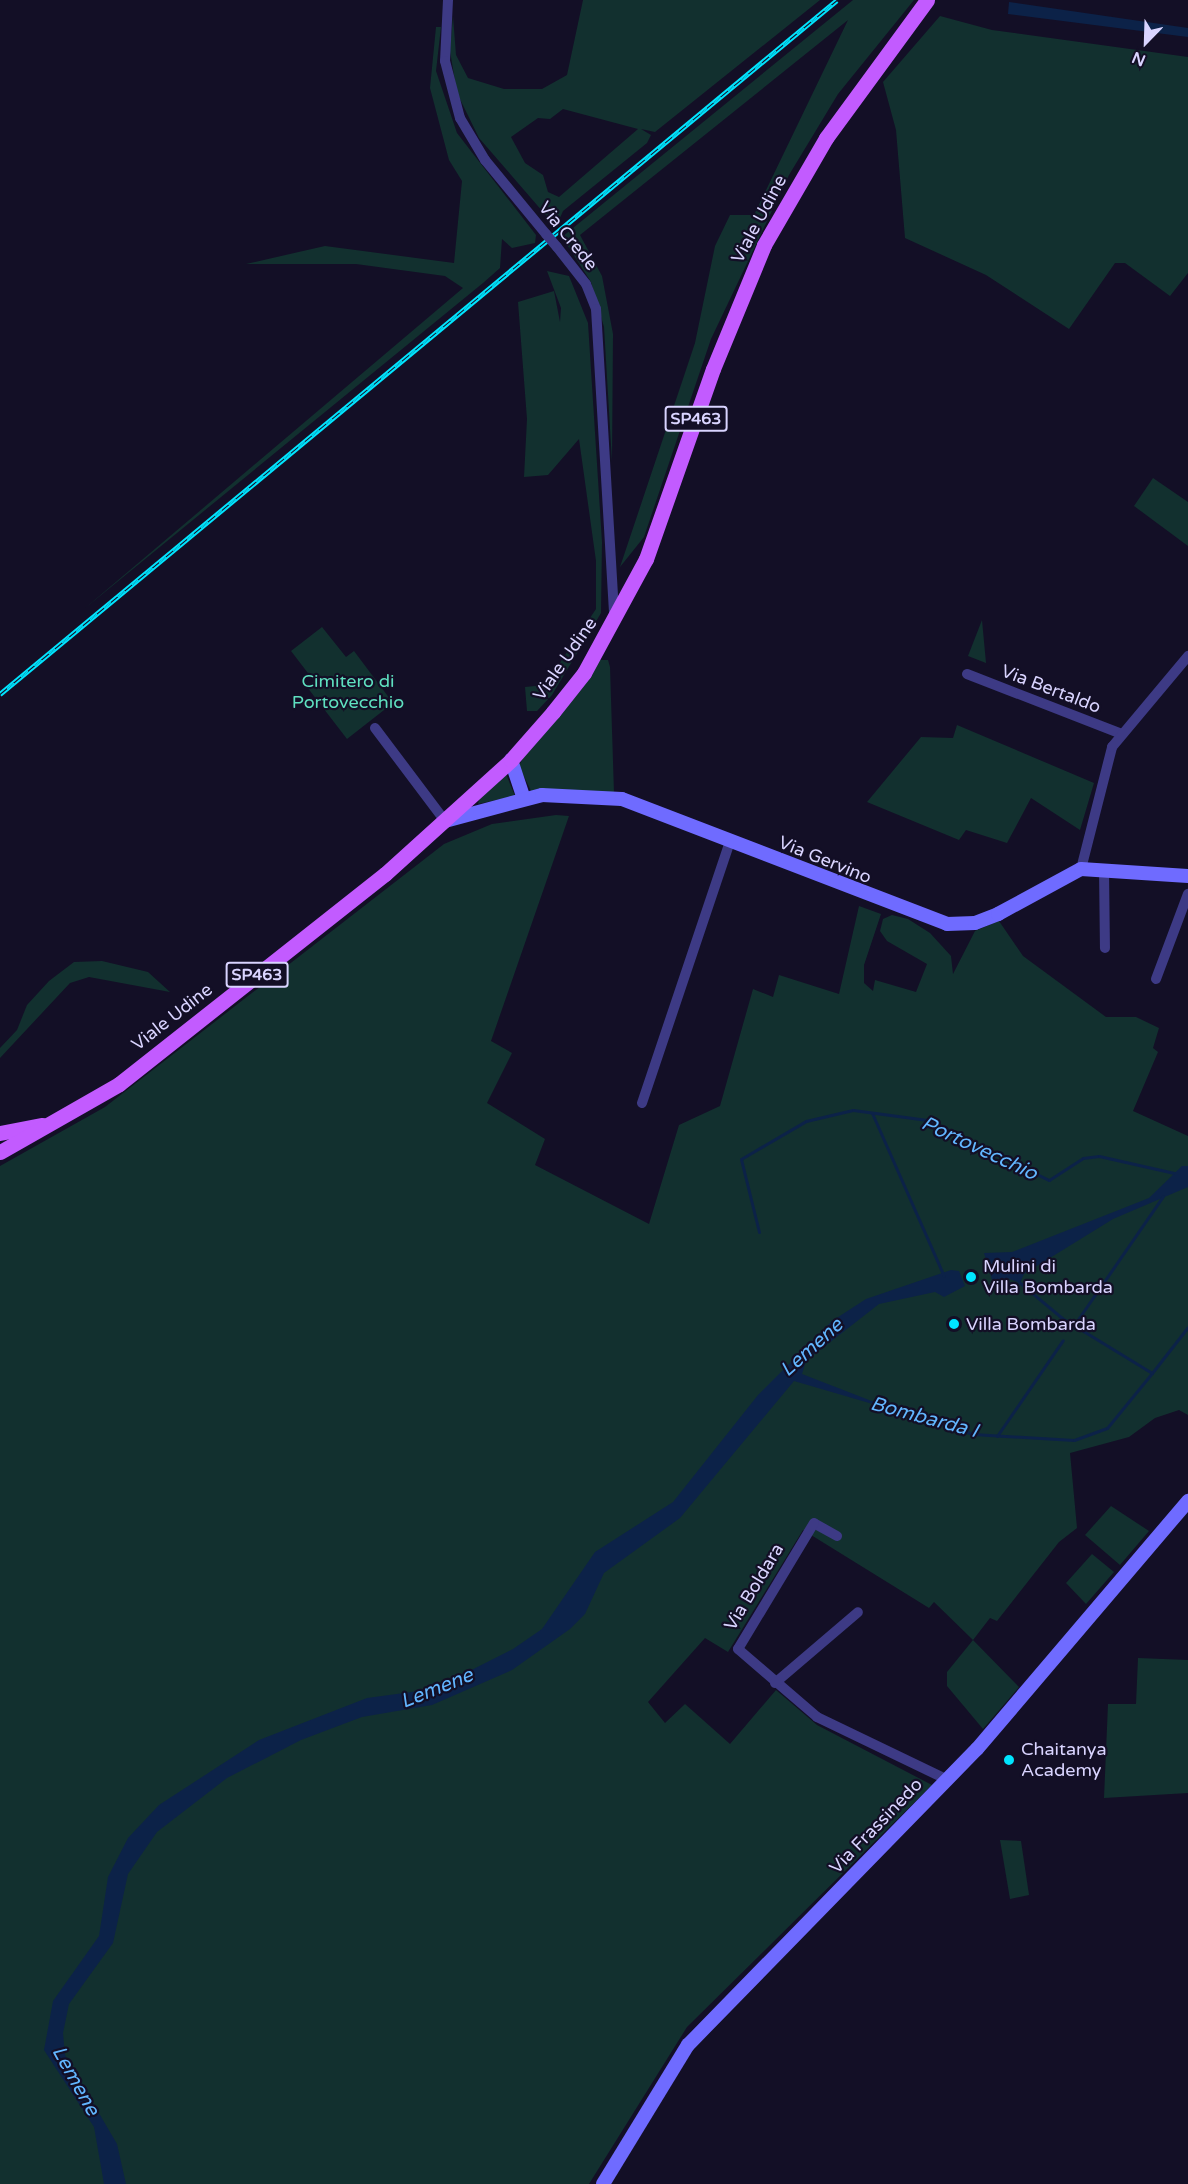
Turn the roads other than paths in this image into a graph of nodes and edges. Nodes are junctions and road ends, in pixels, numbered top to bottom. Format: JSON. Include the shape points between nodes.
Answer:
{"nodes":[{"id":1,"x":448,"y":0,"type":"edge"},
{"id":2,"x":927,"y":0,"type":"edge"},
{"id":3,"x":615,"y":622,"type":"junction"},
{"id":4,"x":1188,"y":656,"type":"edge"},
{"id":5,"x":967,"y":674,"type":"dead end"},
{"id":6,"x":375,"y":728,"type":"dead end"},
{"id":7,"x":1122,"y":734,"type":"junction"},
{"id":8,"x":511,"y":760,"type":"junction"},
{"id":9,"x":524,"y":799,"type":"junction"},
{"id":10,"x":445,"y":821,"type":"junction"},
{"id":11,"x":730,"y":841,"type":"junction"},
{"id":12,"x":1082,"y":865,"type":"junction"},
{"id":13,"x":1104,"y":869,"type":"junction"},
{"id":14,"x":1188,"y":876,"type":"edge"},
{"id":15,"x":1188,"y":894,"type":"edge"},
{"id":16,"x":1105,"y":948,"type":"dead end"},
{"id":17,"x":1156,"y":979,"type":"dead end"},
{"id":18,"x":642,"y":1103,"type":"dead end"},
{"id":19,"x":63,"y":1120,"type":"junction"},
{"id":20,"x":0,"y":1133,"type":"edge"},
{"id":21,"x":0,"y":1152,"type":"edge"},
{"id":22,"x":1188,"y":1501,"type":"edge"},
{"id":23,"x":837,"y":1536,"type":"dead end"},
{"id":24,"x":858,"y":1612,"type":"dead end"},
{"id":25,"x":775,"y":1683,"type":"junction"},
{"id":26,"x":946,"y":1779,"type":"junction"},
{"id":27,"x":603,"y":2184,"type":"edge"}],
"edges":[{"from":1,"to":3,"type":"street","name":"Via Crede","bridge":true,"via":[[445,61],[460,118],[485,160],[586,284],[596,309]]},
{"from":2,"to":3,"type":"main road","name":"Viale Udine","number":"SP463","via":[[826,138],[764,245],[713,369],[661,523]]},
{"from":3,"to":8,"type":"main road","name":"Viale Udine","number":"SP463","via":[[584,673]]},
{"from":4,"to":7,"type":"street"},
{"from":5,"to":7,"type":"street","name":"Via Bertaldo"},
{"from":6,"to":10,"type":"street"},
{"from":7,"to":12,"type":"street","via":[[1113,747]]},
{"from":8,"to":9,"type":"street"},
{"from":8,"to":10,"type":"main road","name":"Viale Udine","number":"SP463"},
{"from":9,"to":10,"type":"street","name":"Via Gervino"},
{"from":9,"to":11,"type":"street","name":"Via Gervino","via":[[580,794],[622,799]]},
{"from":10,"to":19,"type":"main road","name":"Viale Udine","number":"SP463","via":[[119,1084]]},
{"from":11,"to":12,"type":"street","name":"Via Gervino","via":[[947,924],[975,923],[998,914]]},
{"from":11,"to":18,"type":"street"},
{"from":12,"to":13,"type":"street","name":"Via Gervino"},
{"from":13,"to":14,"type":"street","name":"Via Gervino"},
{"from":13,"to":16,"type":"street"},
{"from":15,"to":17,"type":"street"},
{"from":19,"to":20,"type":"main road"},
{"from":19,"to":21,"type":"main road","name":"Viale Udine","number":"SP463"},
{"from":22,"to":26,"type":"street","name":"Via Frassinedo"},
{"from":23,"to":25,"type":"street","name":"Via Boldara","via":[[814,1523],[738,1646]]},
{"from":24,"to":25,"type":"street"},
{"from":25,"to":26,"type":"street","name":"Via Boldara","via":[[827,1723]]},
{"from":26,"to":27,"type":"street","name":"Via Frassinedo","via":[[688,2045]]}]}
